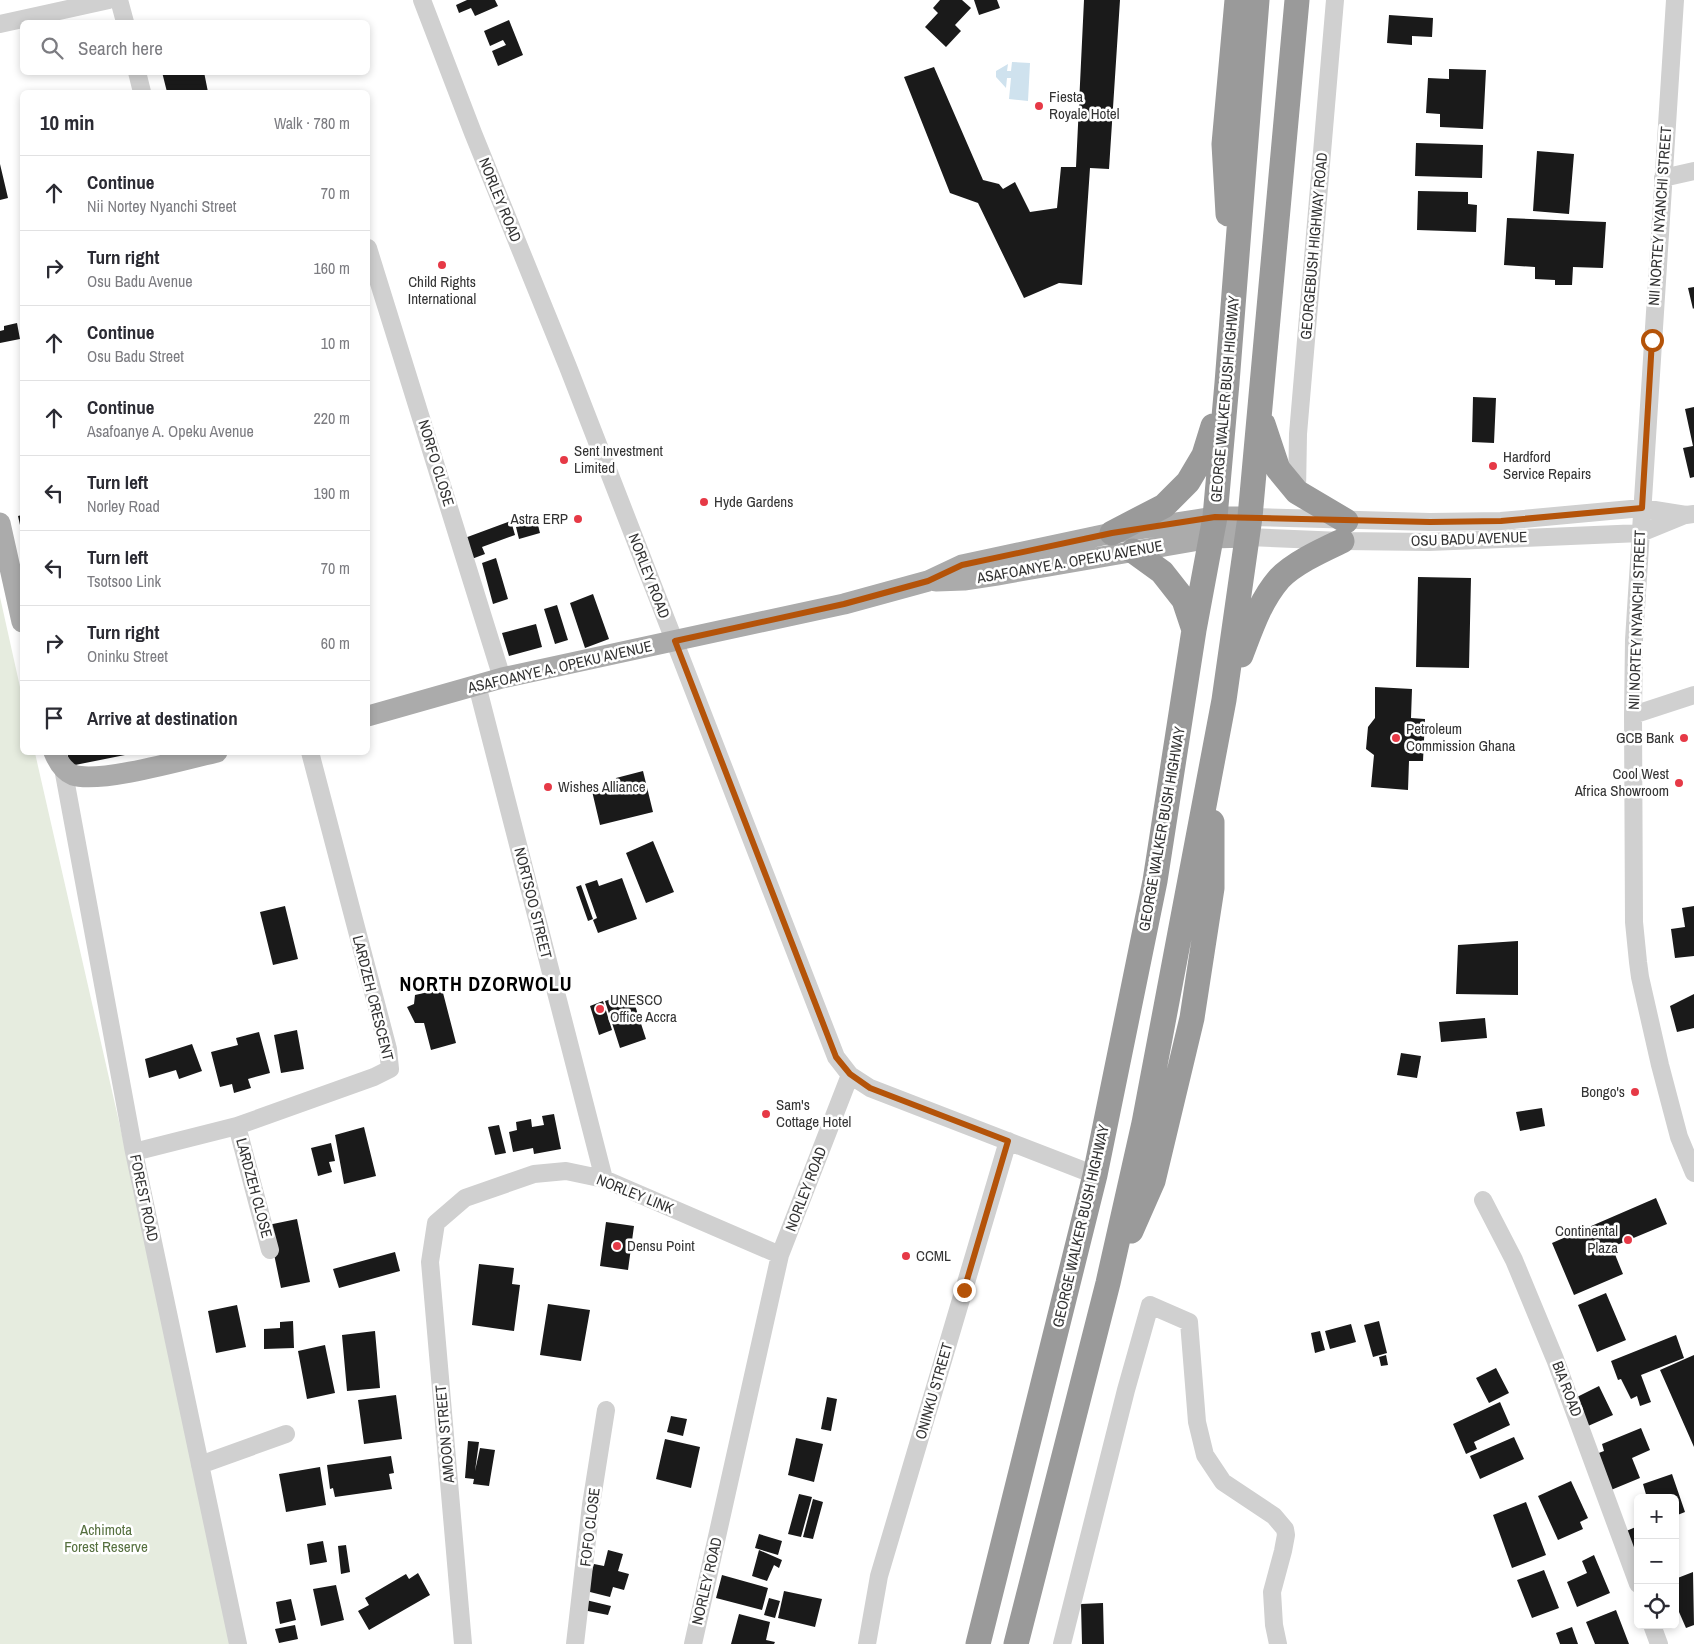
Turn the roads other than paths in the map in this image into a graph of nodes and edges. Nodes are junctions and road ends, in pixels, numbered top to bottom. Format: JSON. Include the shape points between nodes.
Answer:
{"nodes":[{"id":1,"x":109,"y":0,"type":"edge"},
{"id":2,"x":119,"y":0,"type":"edge"},
{"id":3,"x":422,"y":0,"type":"edge"},
{"id":4,"x":1237,"y":0,"type":"edge"},
{"id":5,"x":1257,"y":0,"type":"edge"},
{"id":6,"x":1298,"y":0,"type":"edge"},
{"id":7,"x":1335,"y":0,"type":"edge"},
{"id":8,"x":1675,"y":0,"type":"edge"},
{"id":9,"x":124,"y":20,"type":"edge"},
{"id":10,"x":0,"y":24,"type":"edge"},
{"id":11,"x":138,"y":75,"type":"edge"},
{"id":12,"x":142,"y":90,"type":"edge"},
{"id":13,"x":1694,"y":171,"type":"edge"},
{"id":14,"x":1663,"y":178,"type":"junction"},
{"id":15,"x":370,"y":254,"type":"edge"},
{"id":16,"x":1235,"y":285,"type":"junction"},
{"id":17,"x":1227,"y":383,"type":"junction"},
{"id":18,"x":1260,"y":414,"type":"junction"},
{"id":19,"x":1297,"y":492,"type":"junction"},
{"id":20,"x":1642,"y":508,"type":"junction"},
{"id":21,"x":1690,"y":514,"type":"edge"},
{"id":22,"x":0,"y":523,"type":"edge"},
{"id":23,"x":1213,"y":527,"type":"junction"},
{"id":24,"x":1249,"y":527,"type":"junction"},
{"id":25,"x":1344,"y":531,"type":"junction"},
{"id":26,"x":1112,"y":533,"type":"junction"},
{"id":27,"x":1640,"y":533,"type":"junction"},
{"id":28,"x":1132,"y":551,"type":"junction"},
{"id":29,"x":928,"y":581,"type":"junction"},
{"id":30,"x":20,"y":613,"type":"edge"},
{"id":31,"x":1194,"y":630,"type":"junction"},
{"id":32,"x":675,"y":641,"type":"junction"},
{"id":33,"x":502,"y":678,"type":"junction"},
{"id":34,"x":477,"y":685,"type":"junction"},
{"id":35,"x":1694,"y":695,"type":"edge"},
{"id":36,"x":1224,"y":700,"type":"junction"},
{"id":37,"x":370,"y":715,"type":"edge"},
{"id":38,"x":1633,"y":715,"type":"junction"},
{"id":39,"x":204,"y":755,"type":"edge"},
{"id":40,"x":311,"y":755,"type":"edge"},
{"id":41,"x":58,"y":760,"type":"edge"},
{"id":42,"x":850,"y":1074,"type":"junction"},
{"id":43,"x":237,"y":1126,"type":"junction"},
{"id":44,"x":1008,"y":1141,"type":"junction"},
{"id":45,"x":134,"y":1152,"type":"junction"},
{"id":46,"x":1694,"y":1173,"type":"edge"},
{"id":47,"x":1095,"y":1175,"type":"junction"},
{"id":48,"x":604,"y":1179,"type":"junction"},
{"id":49,"x":1483,"y":1200,"type":"dead end"},
{"id":50,"x":436,"y":1223,"type":"joint"},
{"id":51,"x":270,"y":1250,"type":"dead end"},
{"id":52,"x":780,"y":1255,"type":"junction"},
{"id":53,"x":606,"y":1410,"type":"dead end"},
{"id":54,"x":286,"y":1434,"type":"dead end"},
{"id":55,"x":200,"y":1465,"type":"junction"},
{"id":56,"x":1634,"y":1573,"type":"edge"},
{"id":57,"x":1653,"y":1629,"type":"edge"},
{"id":58,"x":238,"y":1644,"type":"edge"},
{"id":59,"x":463,"y":1644,"type":"edge"},
{"id":60,"x":575,"y":1644,"type":"edge"},
{"id":61,"x":693,"y":1644,"type":"edge"},
{"id":62,"x":867,"y":1644,"type":"edge"},
{"id":63,"x":978,"y":1644,"type":"edge"},
{"id":64,"x":1016,"y":1644,"type":"edge"},
{"id":65,"x":1062,"y":1644,"type":"edge"},
{"id":66,"x":1278,"y":1644,"type":"edge"},
{"id":67,"x":1659,"y":1644,"type":"edge"}],
"edges":[{"from":1,"to":10,"type":"street"},
{"from":2,"to":9,"type":"street"},
{"from":3,"to":32,"type":"street","name":"NORLEY ROAD"},
{"from":4,"to":16,"type":"highway","via":[[1224,144]]},
{"from":5,"to":16,"type":"highway","name":"GEORGE WALKER BUSH HIGHWAY"},
{"from":6,"to":18,"type":"highway"},
{"from":7,"to":19,"type":"street","name":"GEORGEBUSH HIGHWAY ROAD","via":[[1298,434]]},
{"from":8,"to":14,"type":"street","name":"NII NORTEY NYANCHI STREET"},
{"from":11,"to":12,"type":"street"},
{"from":13,"to":14,"type":"street"},
{"from":14,"to":20,"type":"street","name":"NII NORTEY NYANCHI STREET"},
{"from":15,"to":33,"type":"street","name":"NORFO CLOSE"},
{"from":16,"to":17,"type":"highway","name":"GEORGE WALKER BUSH HIGHWAY"},
{"from":17,"to":23,"type":"highway","name":"GEORGE WALKER BUSH HIGHWAY"},
{"from":17,"to":26,"type":"highway","via":[[1204,455],[1188,482],[1164,506]]},
{"from":18,"to":19,"type":"highway","via":[[1278,469]]},
{"from":18,"to":24,"type":"highway"},
{"from":19,"to":25,"type":"highway"},
{"from":20,"to":21,"type":"street","name":"OSU BADU AVENUE"},
{"from":20,"to":25,"type":"street","name":"OSU BADU AVENUE"},
{"from":20,"to":27,"type":"street","name":"NII NORTEY NYANCHI STREET"},
{"from":21,"to":27,"type":"street","name":"OSU BADU AVENUE"},
{"from":22,"to":30,"type":"main road"},
{"from":23,"to":24,"type":"main road"},
{"from":23,"to":26,"type":"main road","name":"ASAFOANYE A. OPEKU AVENUE"},
{"from":23,"to":28,"type":"main road","name":"ASAFOANYE A. OPEKU AVENUE"},
{"from":23,"to":31,"type":"highway","name":"GEORGE WALKER BUSH HIGHWAY"},
{"from":24,"to":25,"type":"street","name":"OSU BADU AVENUE"},
{"from":24,"to":36,"type":"highway"},
{"from":25,"to":27,"type":"street","name":"OSU BADU AVENUE","via":[[1429,542]]},
{"from":25,"to":36,"type":"highway","via":[[1280,579],[1258,612]]},
{"from":26,"to":29,"type":"main road","name":"ASAFOANYE A. OPEKU AVENUE","via":[[962,565]]},
{"from":27,"to":38,"type":"street","name":"NII NORTEY NYANCHI STREET"},
{"from":28,"to":29,"type":"main road","name":"ASAFOANYE A. OPEKU AVENUE","via":[[964,580]]},
{"from":28,"to":31,"type":"highway","via":[[1162,572],[1184,600]]},
{"from":29,"to":32,"type":"main road","name":"ASAFOANYE A. OPEKU AVENUE","via":[[844,604]]},
{"from":31,"to":47,"type":"highway","name":"GEORGE WALKER BUSH HIGHWAY","via":[[1155,880]]},
{"from":32,"to":33,"type":"main road","name":"ASAFOANYE A. OPEKU AVENUE"},
{"from":32,"to":42,"type":"street","name":"NORLEY ROAD","via":[[836,1057]]},
{"from":33,"to":34,"type":"main road","name":"ASAFOANYE A. OPEKU AVENUE"},
{"from":34,"to":37,"type":"main road","name":"ASAFOANYE A. OPEKU AVENUE"},
{"from":34,"to":48,"type":"street","name":"NORTSOO STREET"},
{"from":35,"to":38,"type":"street"},
{"from":36,"to":64,"type":"highway","via":[[1211,774],[1212,888],[1192,1018],[1153,1181],[1108,1284]]},
{"from":38,"to":46,"type":"street","name":"NII NORTEY NYANCHI STREET","via":[[1634,922],[1640,977],[1679,1137]]},
{"from":39,"to":41,"type":"main road","via":[[90,777],[73,775]]},
{"from":40,"to":43,"type":"street","name":"LARDZEH CRESCENT","via":[[388,1049],[390,1069]]},
{"from":41,"to":45,"type":"street","name":"FOREST ROAD"},
{"from":42,"to":44,"type":"street","via":[[870,1088]]},
{"from":42,"to":52,"type":"street","name":"NORLEY ROAD"},
{"from":43,"to":45,"type":"street","name":"LARDZEH CRESCENT"},
{"from":43,"to":51,"type":"street","name":"LARDZEH CLOSE"},
{"from":44,"to":47,"type":"street"},
{"from":44,"to":62,"type":"street","name":"ONINKU STREET","via":[[880,1576]]},
{"from":45,"to":55,"type":"street","name":"FOREST ROAD"},
{"from":47,"to":63,"type":"highway","name":"GEORGE WALKER BUSH HIGHWAY"},
{"from":48,"to":50,"type":"street","name":"NORLEY LINK","via":[[566,1171],[534,1174],[465,1198]]},
{"from":48,"to":52,"type":"street","name":"NORLEY LINK"},
{"from":49,"to":56,"type":"street","name":"BIA ROAD","via":[[1514,1260],[1549,1343]]},
{"from":50,"to":59,"type":"street","name":"AMOON STREET","via":[[430,1262]]},
{"from":52,"to":61,"type":"street","name":"NORLEY ROAD"},
{"from":53,"to":60,"type":"street","name":"FOFO CLOSE"},
{"from":54,"to":55,"type":"street"},
{"from":55,"to":58,"type":"street","name":"FOREST ROAD"},
{"from":57,"to":67,"type":"street"},
{"from":65,"to":66,"type":"street","via":[[1150,1305],[1189,1322],[1196,1422],[1205,1455],[1222,1482],[1274,1516],[1285,1529],[1283,1552],[1272,1592]]}]}
